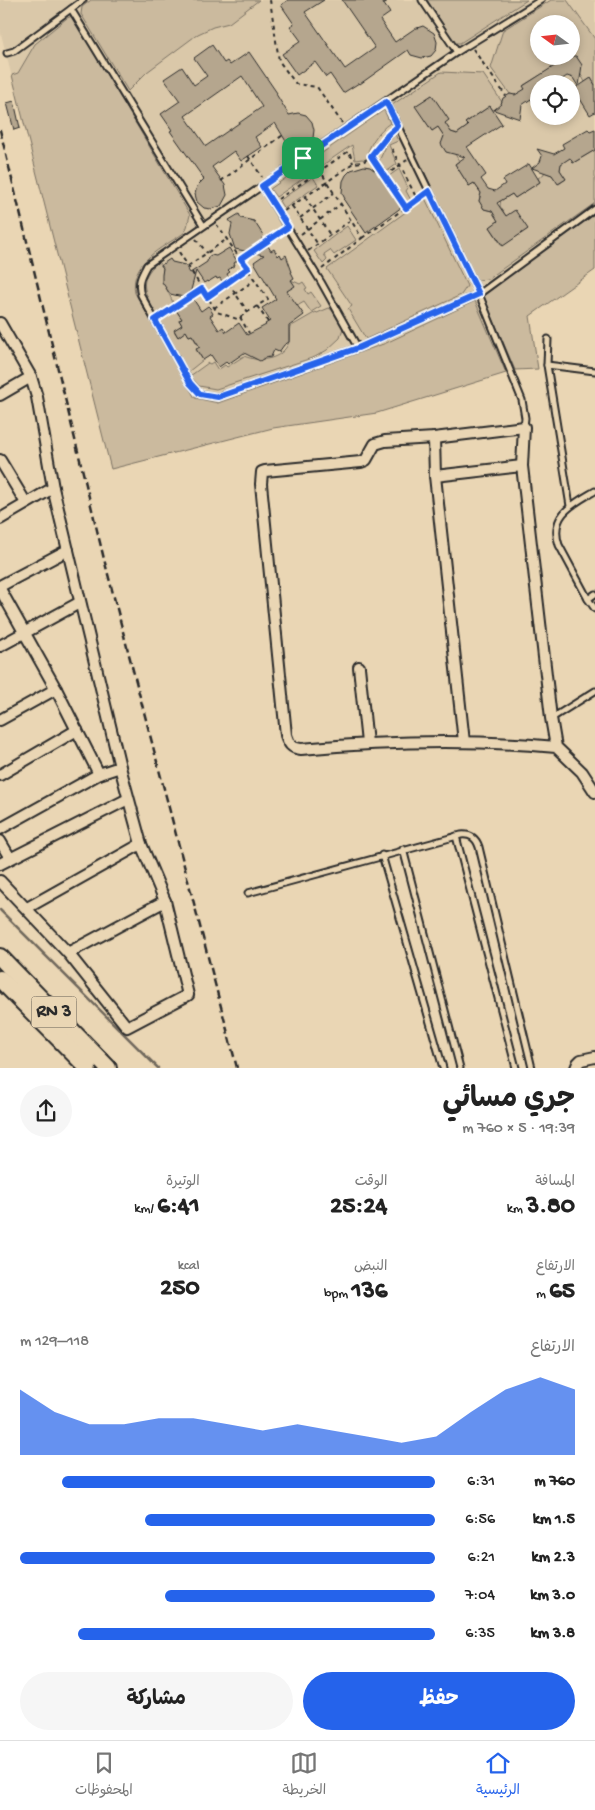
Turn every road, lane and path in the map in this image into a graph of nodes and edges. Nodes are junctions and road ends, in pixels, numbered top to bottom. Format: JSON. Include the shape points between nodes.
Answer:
{"nodes":[{"id":1,"x":83,"y":0,"type":"edge"},
{"id":2,"x":270,"y":0,"type":"edge"},
{"id":3,"x":389,"y":0,"type":"edge"},
{"id":4,"x":422,"y":0,"type":"edge"},
{"id":5,"x":541,"y":0,"type":"edge"},
{"id":6,"x":383,"y":4,"type":"dead end"},
{"id":7,"x":71,"y":9,"type":"junction"},
{"id":8,"x":470,"y":45,"type":"junction"},
{"id":9,"x":457,"y":52,"type":"junction"},
{"id":10,"x":7,"y":53,"type":"dead end"},
{"id":11,"x":506,"y":96,"type":"dead end"},
{"id":12,"x":386,"y":102,"type":"junction"},
{"id":13,"x":398,"y":126,"type":"junction"},
{"id":14,"x":346,"y":129,"type":"junction"},
{"id":15,"x":283,"y":135,"type":"dead end"},
{"id":16,"x":392,"y":149,"type":"dead end"},
{"id":17,"x":248,"y":156,"type":"dead end"},
{"id":18,"x":371,"y":156,"type":"junction"},
{"id":19,"x":413,"y":156,"type":"junction"},
{"id":20,"x":250,"y":159,"type":"junction"},
{"id":21,"x":353,"y":163,"type":"junction"},
{"id":22,"x":400,"y":165,"type":"junction"},
{"id":23,"x":320,"y":170,"type":"junction"},
{"id":24,"x":385,"y":176,"type":"junction"},
{"id":25,"x":221,"y":181,"type":"dead end"},
{"id":26,"x":327,"y":182,"type":"junction"},
{"id":27,"x":264,"y":184,"type":"junction"},
{"id":28,"x":429,"y":191,"type":"junction"},
{"id":29,"x":334,"y":193,"type":"junction"},
{"id":30,"x":304,"y":197,"type":"junction"},
{"id":31,"x":417,"y":199,"type":"junction"},
{"id":32,"x":272,"y":203,"type":"junction"},
{"id":33,"x":341,"y":204,"type":"junction"},
{"id":34,"x":292,"y":206,"type":"junction"},
{"id":35,"x":406,"y":208,"type":"junction"},
{"id":36,"x":312,"y":209,"type":"junction"},
{"id":37,"x":595,"y":209,"type":"edge"},
{"id":38,"x":280,"y":214,"type":"junction"},
{"id":39,"x":300,"y":218,"type":"junction"},
{"id":40,"x":213,"y":219,"type":"junction"},
{"id":41,"x":320,"y":220,"type":"junction"},
{"id":42,"x":351,"y":220,"type":"junction"},
{"id":43,"x":203,"y":225,"type":"junction"},
{"id":44,"x":288,"y":227,"type":"junction"},
{"id":45,"x":308,"y":229,"type":"junction"},
{"id":46,"x":192,"y":233,"type":"junction"},
{"id":47,"x":330,"y":235,"type":"junction"},
{"id":48,"x":362,"y":238,"type":"junction"},
{"id":49,"x":227,"y":239,"type":"junction"},
{"id":50,"x":295,"y":239,"type":"junction"},
{"id":51,"x":318,"y":244,"type":"junction"},
{"id":52,"x":174,"y":246,"type":"junction"},
{"id":53,"x":206,"y":253,"type":"junction"},
{"id":54,"x":304,"y":254,"type":"junction"},
{"id":55,"x":241,"y":259,"type":"junction"},
{"id":56,"x":188,"y":266,"type":"junction"},
{"id":57,"x":248,"y":268,"type":"junction"},
{"id":58,"x":316,"y":274,"type":"junction"},
{"id":59,"x":255,"y":280,"type":"junction"},
{"id":60,"x":228,"y":283,"type":"junction"},
{"id":61,"x":202,"y":289,"type":"junction"},
{"id":62,"x":235,"y":294,"type":"junction"},
{"id":63,"x":479,"y":294,"type":"junction"},
{"id":64,"x":207,"y":297,"type":"junction"},
{"id":65,"x":257,"y":306,"type":"junction"},
{"id":66,"x":214,"y":308,"type":"junction"},
{"id":67,"x":248,"y":312,"type":"junction"},
{"id":68,"x":240,"y":317,"type":"junction"},
{"id":69,"x":155,"y":320,"type":"junction"},
{"id":70,"x":268,"y":322,"type":"dead end"},
{"id":71,"x":0,"y":325,"type":"edge"},
{"id":72,"x":249,"y":333,"type":"dead end"},
{"id":73,"x":548,"y":339,"type":"dead end"},
{"id":74,"x":358,"y":348,"type":"junction"},
{"id":75,"x":547,"y":365,"type":"junction"},
{"id":76,"x":595,"y":371,"type":"edge"},
{"id":77,"x":31,"y":377,"type":"junction"},
{"id":78,"x":0,"y":395,"type":"edge"},
{"id":79,"x":524,"y":427,"type":"junction"},
{"id":80,"x":434,"y":438,"type":"junction"},
{"id":81,"x":0,"y":460,"type":"edge"},
{"id":82,"x":522,"y":466,"type":"junction"},
{"id":83,"x":435,"y":476,"type":"junction"},
{"id":84,"x":53,"y":488,"type":"junction"},
{"id":85,"x":595,"y":492,"type":"edge"},
{"id":86,"x":26,"y":503,"type":"junction"},
{"id":87,"x":570,"y":506,"type":"junction"},
{"id":88,"x":0,"y":519,"type":"edge"},
{"id":89,"x":68,"y":550,"type":"junction"},
{"id":90,"x":0,"y":588,"type":"edge"},
{"id":91,"x":595,"y":594,"type":"edge"},
{"id":92,"x":588,"y":599,"type":"junction"},
{"id":93,"x":79,"y":603,"type":"junction"},
{"id":94,"x":595,"y":609,"type":"edge"},
{"id":95,"x":23,"y":633,"type":"junction"},
{"id":96,"x":0,"y":646,"type":"edge"},
{"id":97,"x":359,"y":667,"type":"dead end"},
{"id":98,"x":56,"y":689,"type":"junction"},
{"id":99,"x":595,"y":692,"type":"edge"},
{"id":100,"x":551,"y":718,"type":"junction"},
{"id":101,"x":0,"y":720,"type":"edge"},
{"id":102,"x":77,"y":730,"type":"junction"},
{"id":103,"x":464,"y":742,"type":"junction"},
{"id":104,"x":367,"y":743,"type":"junction"},
{"id":105,"x":556,"y":747,"type":"junction"},
{"id":106,"x":120,"y":767,"type":"junction"},
{"id":107,"x":99,"y":774,"type":"junction"},
{"id":108,"x":0,"y":775,"type":"edge"},
{"id":109,"x":595,"y":792,"type":"edge"},
{"id":110,"x":128,"y":800,"type":"junction"},
{"id":111,"x":0,"y":829,"type":"edge"},
{"id":112,"x":456,"y":836,"type":"junction"},
{"id":113,"x":0,"y":841,"type":"edge"},
{"id":114,"x":142,"y":844,"type":"junction"},
{"id":115,"x":404,"y":850,"type":"junction"},
{"id":116,"x":382,"y":855,"type":"junction"},
{"id":117,"x":10,"y":858,"type":"junction"},
{"id":118,"x":0,"y":864,"type":"edge"},
{"id":119,"x":0,"y":881,"type":"edge"},
{"id":120,"x":248,"y":893,"type":"dead end"},
{"id":121,"x":165,"y":901,"type":"junction"},
{"id":122,"x":27,"y":908,"type":"junction"},
{"id":123,"x":68,"y":953,"type":"junction"},
{"id":124,"x":0,"y":957,"type":"edge"},
{"id":125,"x":0,"y":979,"type":"edge"},
{"id":126,"x":595,"y":1057,"type":"edge"},
{"id":127,"x":88,"y":1068,"type":"edge"},
{"id":128,"x":108,"y":1068,"type":"edge"},
{"id":129,"x":443,"y":1068,"type":"edge"},
{"id":130,"x":460,"y":1068,"type":"edge"},
{"id":131,"x":516,"y":1068,"type":"edge"},
{"id":132,"x":532,"y":1068,"type":"edge"},
{"id":133,"x":576,"y":1068,"type":"edge"}],
"edges":[{"from":1,"to":7,"type":"lane"},
{"from":2,"to":14,"type":"path","via":[[278,61],[296,84],[317,87]]},
{"from":3,"to":6,"type":"path"},
{"from":4,"to":9,"type":"lane"},
{"from":5,"to":8,"type":"lane"},
{"from":7,"to":10,"type":"lane"},
{"from":7,"to":43,"type":"lane"},
{"from":8,"to":9,"type":"lane"},
{"from":8,"to":11,"type":"path"},
{"from":9,"to":12,"type":"lane"},
{"from":12,"to":13,"type":"lane"},
{"from":12,"to":14,"type":"lane"},
{"from":13,"to":18,"type":"path"},
{"from":13,"to":19,"type":"lane"},
{"from":14,"to":27,"type":"lane"},
{"from":15,"to":20,"type":"path"},
{"from":16,"to":22,"type":"path"},
{"from":17,"to":20,"type":"path"},
{"from":18,"to":21,"type":"path","via":[[363,162]]},
{"from":18,"to":24,"type":"path"},
{"from":19,"to":22,"type":"path"},
{"from":19,"to":28,"type":"lane"},
{"from":20,"to":25,"type":"path"},
{"from":20,"to":27,"type":"path"},
{"from":21,"to":23,"type":"path","via":[[349,151]]},
{"from":21,"to":26,"type":"path"},
{"from":22,"to":24,"type":"path"},
{"from":22,"to":31,"type":"path"},
{"from":23,"to":26,"type":"path"},
{"from":23,"to":32,"type":"path"},
{"from":24,"to":35,"type":"path"},
{"from":26,"to":29,"type":"path"},
{"from":26,"to":30,"type":"path"},
{"from":27,"to":32,"type":"lane"},
{"from":27,"to":40,"type":"lane"},
{"from":28,"to":31,"type":"path"},
{"from":28,"to":63,"type":"lane"},
{"from":29,"to":33,"type":"path"},
{"from":29,"to":36,"type":"path"},
{"from":30,"to":34,"type":"path"},
{"from":30,"to":36,"type":"path"},
{"from":31,"to":35,"type":"path"},
{"from":32,"to":38,"type":"lane"},
{"from":33,"to":41,"type":"path"},
{"from":33,"to":42,"type":"path"},
{"from":34,"to":38,"type":"path"},
{"from":34,"to":39,"type":"path"},
{"from":35,"to":48,"type":"path"},
{"from":36,"to":39,"type":"path"},
{"from":36,"to":41,"type":"path"},
{"from":37,"to":63,"type":"lane"},
{"from":38,"to":44,"type":"lane"},
{"from":39,"to":45,"type":"path"},
{"from":40,"to":43,"type":"lane"},
{"from":40,"to":49,"type":"path"},
{"from":41,"to":45,"type":"path"},
{"from":41,"to":47,"type":"path"},
{"from":42,"to":47,"type":"path"},
{"from":42,"to":48,"type":"path"},
{"from":43,"to":46,"type":"lane"},
{"from":44,"to":50,"type":"lane"},
{"from":44,"to":55,"type":"path"},
{"from":45,"to":50,"type":"path"},
{"from":45,"to":51,"type":"path"},
{"from":46,"to":52,"type":"lane"},
{"from":46,"to":53,"type":"path"},
{"from":47,"to":51,"type":"path"},
{"from":48,"to":58,"type":"path"},
{"from":49,"to":53,"type":"path"},
{"from":49,"to":55,"type":"path"},
{"from":50,"to":54,"type":"lane"},
{"from":51,"to":54,"type":"path"},
{"from":52,"to":56,"type":"path"},
{"from":52,"to":69,"type":"lane","via":[[147,265],[140,277],[141,295]]},
{"from":53,"to":56,"type":"path"},
{"from":54,"to":58,"type":"lane"},
{"from":55,"to":57,"type":"path"},
{"from":56,"to":61,"type":"path"},
{"from":57,"to":59,"type":"path"},
{"from":57,"to":60,"type":"path"},
{"from":58,"to":74,"type":"lane"},
{"from":59,"to":62,"type":"path"},
{"from":59,"to":65,"type":"path","via":[[268,299]]},
{"from":60,"to":62,"type":"path"},
{"from":60,"to":64,"type":"path"},
{"from":61,"to":64,"type":"path"},
{"from":61,"to":69,"type":"path"},
{"from":62,"to":66,"type":"path"},
{"from":62,"to":67,"type":"path"},
{"from":63,"to":74,"type":"lane"},
{"from":63,"to":79,"type":"lane","via":[[522,400]]},
{"from":64,"to":66,"type":"path"},
{"from":65,"to":67,"type":"path"},
{"from":65,"to":70,"type":"path"},
{"from":66,"to":68,"type":"path","via":[[216,312],[237,319]]},
{"from":67,"to":68,"type":"path"},
{"from":68,"to":72,"type":"path"},
{"from":69,"to":74,"type":"lane","via":[[190,383],[200,394],[218,397]]},
{"from":71,"to":77,"type":"street"},
{"from":73,"to":75,"type":"lane"},
{"from":75,"to":76,"type":"lane"},
{"from":75,"to":87,"type":"lane"},
{"from":77,"to":78,"type":"street"},
{"from":77,"to":84,"type":"street"},
{"from":79,"to":80,"type":"street"},
{"from":79,"to":82,"type":"street"},
{"from":80,"to":83,"type":"street"},
{"from":80,"to":104,"type":"street","via":[[385,440],[375,444],[366,460],[361,462],[266,470],[260,477],[289,745],[301,750]]},
{"from":81,"to":86,"type":"street"},
{"from":82,"to":83,"type":"street"},
{"from":82,"to":100,"type":"street"},
{"from":83,"to":103,"type":"street"},
{"from":84,"to":86,"type":"street"},
{"from":84,"to":89,"type":"street"},
{"from":85,"to":87,"type":"lane"},
{"from":86,"to":88,"type":"street"},
{"from":87,"to":92,"type":"lane","via":[[562,515],[556,538]]},
{"from":89,"to":90,"type":"street"},
{"from":89,"to":93,"type":"street"},
{"from":90,"to":95,"type":"street"},
{"from":91,"to":92,"type":"lane"},
{"from":92,"to":94,"type":"lane"},
{"from":93,"to":95,"type":"street"},
{"from":93,"to":106,"type":"street"},
{"from":95,"to":96,"type":"street"},
{"from":95,"to":98,"type":"street"},
{"from":97,"to":104,"type":"street"},
{"from":98,"to":101,"type":"street"},
{"from":98,"to":102,"type":"street"},
{"from":99,"to":100,"type":"lane"},
{"from":100,"to":105,"type":"street"},
{"from":102,"to":107,"type":"street"},
{"from":102,"to":108,"type":"street"},
{"from":103,"to":104,"type":"street"},
{"from":103,"to":105,"type":"street"},
{"from":105,"to":109,"type":"street","via":[[582,772]]},
{"from":106,"to":107,"type":"street"},
{"from":106,"to":110,"type":"street"},
{"from":107,"to":111,"type":"street"},
{"from":110,"to":114,"type":"street"},
{"from":110,"to":117,"type":"street"},
{"from":112,"to":115,"type":"lane"},
{"from":112,"to":131,"type":"lane"},
{"from":112,"to":132,"type":"lane","via":[[469,835],[479,847]]},
{"from":113,"to":117,"type":"street"},
{"from":114,"to":121,"type":"street"},
{"from":114,"to":122,"type":"street"},
{"from":115,"to":116,"type":"lane"},
{"from":115,"to":130,"type":"lane"},
{"from":116,"to":120,"type":"lane"},
{"from":116,"to":129,"type":"lane"},
{"from":117,"to":118,"type":"street"},
{"from":119,"to":122,"type":"street"},
{"from":121,"to":123,"type":"street"},
{"from":121,"to":123,"type":"street","via":[[188,995],[127,1027]]},
{"from":122,"to":123,"type":"street"},
{"from":124,"to":128,"type":"highway","number":"RN 3"},
{"from":125,"to":127,"type":"highway","number":"RN 3"},
{"from":126,"to":133,"type":"street","via":[[581,1060]]}]}
